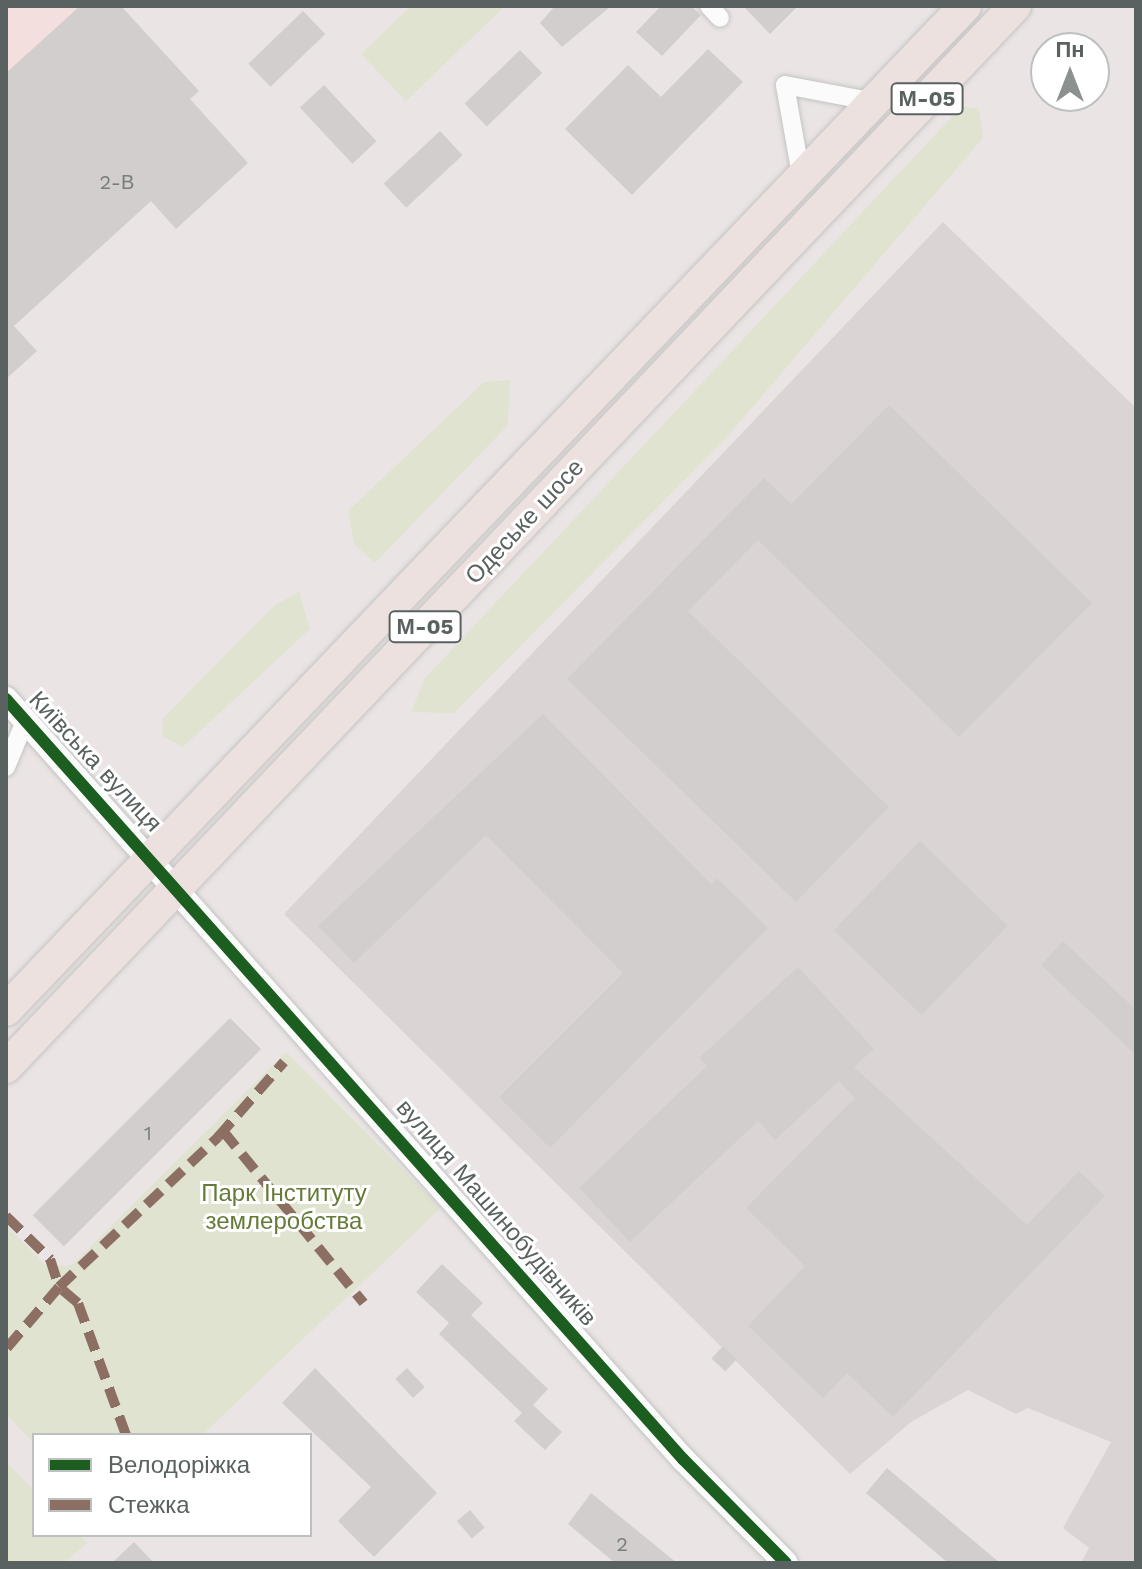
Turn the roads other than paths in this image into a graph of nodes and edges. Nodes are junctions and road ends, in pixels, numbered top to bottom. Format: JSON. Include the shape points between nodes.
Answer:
{"nodes":[{"id":1,"x":965,"y":6,"type":"edge"},
{"id":2,"x":1013,"y":9,"type":"edge"},
{"id":3,"x":875,"y":102,"type":"junction"},
{"id":4,"x":801,"y":175,"type":"junction"},
{"id":5,"x":6,"y":699,"type":"edge"},
{"id":6,"x":26,"y":719,"type":"junction"},
{"id":7,"x":6,"y":767,"type":"edge"},
{"id":8,"x":152,"y":856,"type":"junction"},
{"id":9,"x":180,"y":886,"type":"junction"},
{"id":10,"x":6,"y":1010,"type":"edge"},
{"id":11,"x":6,"y":1067,"type":"edge"},
{"id":12,"x":786,"y":1563,"type":"edge"}],
"edges":[{"from":1,"to":3,"type":"highway","name":"Одеське шосе","number":"М-05"},
{"from":2,"to":9,"type":"highway","name":"Одеське шосе","number":"М-05"},
{"from":3,"to":4,"type":"highway","name":"Одеське шосе","number":"М-05"},
{"from":3,"to":4,"type":"street","via":[[785,85]]},
{"from":4,"to":8,"type":"highway","name":"Одеське шосе","number":"М-05"},
{"from":5,"to":6,"type":"street","name":"Київська вулиця"},
{"from":6,"to":7,"type":"street"},
{"from":6,"to":8,"type":"street","name":"Київська вулиця"},
{"from":8,"to":9,"type":"street","name":"Київська вулиця"},
{"from":8,"to":10,"type":"highway","name":"Одеське шосе","number":"М-05"},
{"from":9,"to":11,"type":"highway","name":"Одеське шосе","number":"М-05"},
{"from":9,"to":12,"type":"street","name":"вулиця Машинобудівників","via":[[683,1459]]}]}
